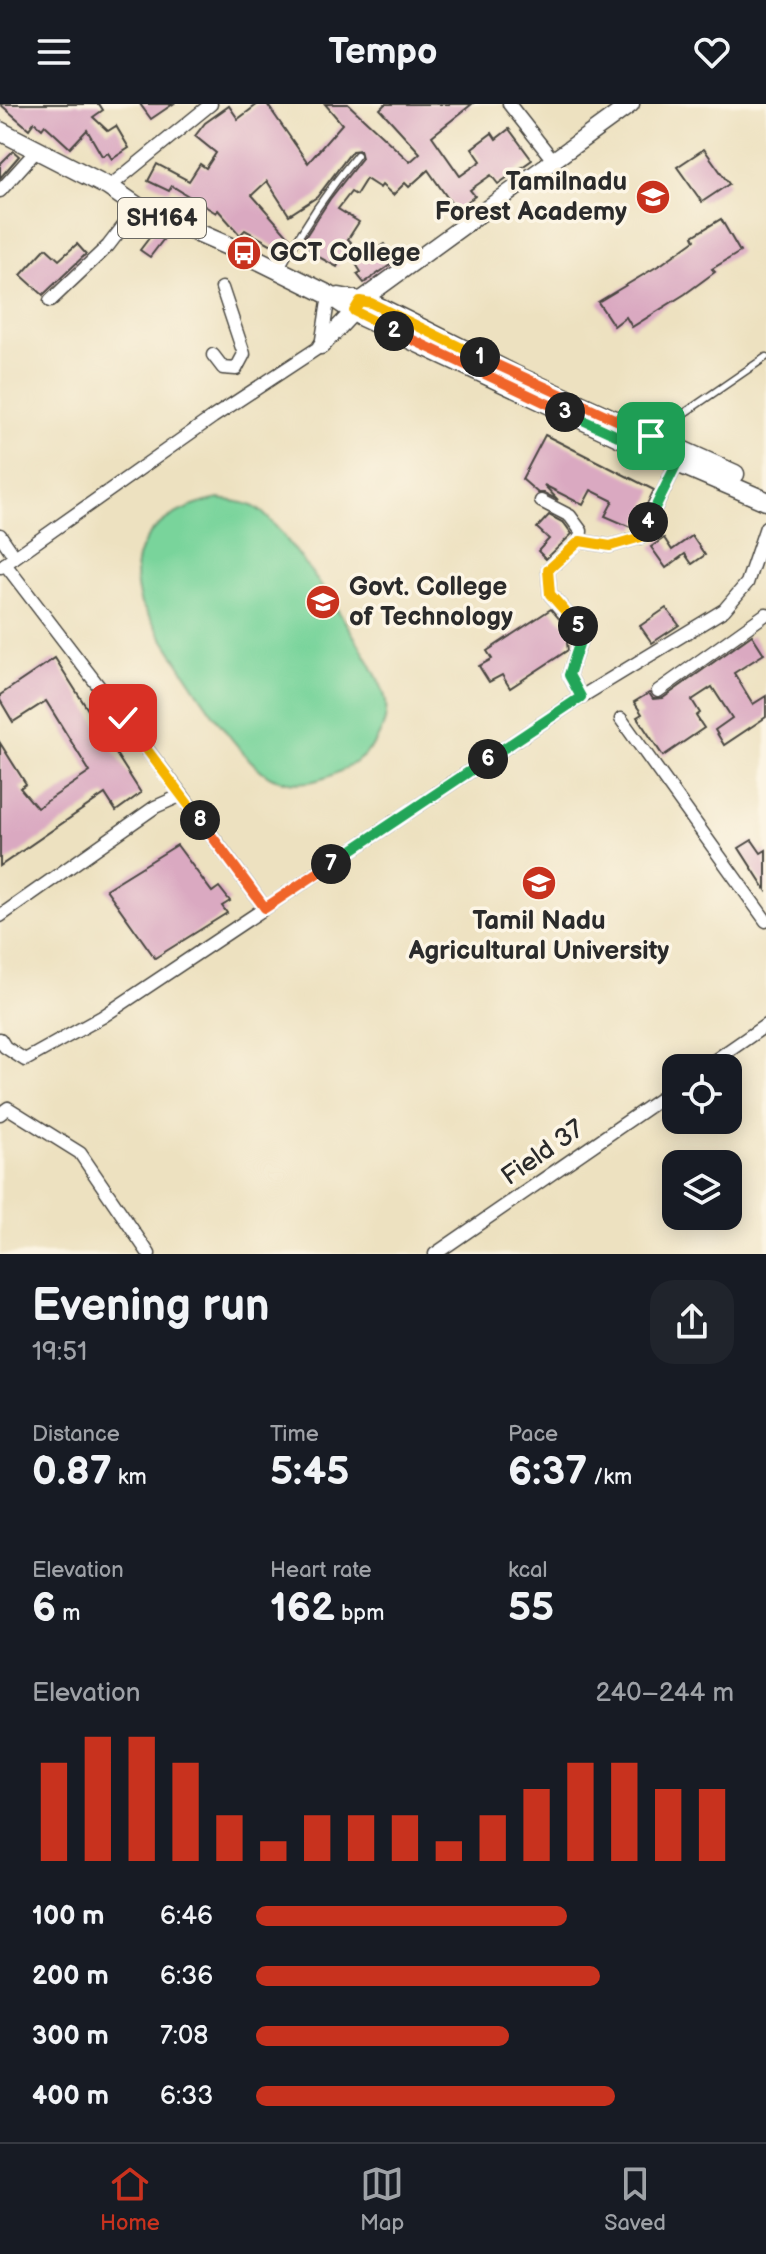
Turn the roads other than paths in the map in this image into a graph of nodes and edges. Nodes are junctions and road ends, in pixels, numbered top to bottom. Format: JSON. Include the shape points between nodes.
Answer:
{"nodes":[{"id":1,"x":211,"y":104,"type":"edge"},
{"id":2,"x":509,"y":104,"type":"edge"},
{"id":3,"x":631,"y":104,"type":"edge"},
{"id":4,"x":0,"y":131,"type":"edge"},
{"id":5,"x":37,"y":150,"type":"junction"},
{"id":6,"x":357,"y":155,"type":"dead end"},
{"id":7,"x":553,"y":160,"type":"junction"},
{"id":8,"x":109,"y":187,"type":"junction"},
{"id":9,"x":0,"y":191,"type":"edge"},
{"id":10,"x":138,"y":207,"type":"junction"},
{"id":11,"x":279,"y":271,"type":"junction"},
{"id":12,"x":222,"y":288,"type":"dead end"},
{"id":13,"x":329,"y":295,"type":"junction"},
{"id":14,"x":50,"y":301,"type":"dead end"},
{"id":15,"x":357,"y":306,"type":"junction"},
{"id":16,"x":321,"y":346,"type":"junction"},
{"id":17,"x":213,"y":355,"type":"dead end"},
{"id":18,"x":766,"y":357,"type":"edge"},
{"id":19,"x":236,"y":369,"type":"junction"},
{"id":20,"x":251,"y":392,"type":"junction"},
{"id":21,"x":651,"y":436,"type":"junction"},
{"id":22,"x":677,"y":463,"type":"junction"},
{"id":23,"x":766,"y":488,"type":"edge"},
{"id":24,"x":541,"y":501,"type":"dead end"},
{"id":25,"x":766,"y":501,"type":"edge"},
{"id":26,"x":766,"y":527,"type":"edge"},
{"id":27,"x":0,"y":535,"type":"edge"},
{"id":28,"x":580,"y":541,"type":"junction"},
{"id":29,"x":7,"y":563,"type":"edge"},
{"id":30,"x":766,"y":614,"type":"edge"},
{"id":31,"x":658,"y":691,"type":"dead end"},
{"id":32,"x":581,"y":697,"type":"junction"},
{"id":33,"x":621,"y":719,"type":"dead end"},
{"id":34,"x":182,"y":795,"type":"junction"},
{"id":35,"x":265,"y":908,"type":"junction"},
{"id":36,"x":0,"y":916,"type":"edge"},
{"id":37,"x":766,"y":921,"type":"edge"},
{"id":38,"x":766,"y":1025,"type":"edge"},
{"id":39,"x":2,"y":1045,"type":"edge"},
{"id":40,"x":724,"y":1054,"type":"edge"},
{"id":41,"x":662,"y":1098,"type":"edge"},
{"id":42,"x":0,"y":1114,"type":"edge"},
{"id":43,"x":149,"y":1254,"type":"edge"},
{"id":44,"x":435,"y":1254,"type":"edge"}],
"edges":[{"from":1,"to":8,"type":"street"},
{"from":2,"to":7,"type":"street"},
{"from":3,"to":7,"type":"main road"},
{"from":4,"to":5,"type":"main road","number":"SH164"},
{"from":5,"to":8,"type":"main road","number":"SH164"},
{"from":5,"to":9,"type":"street"},
{"from":6,"to":11,"type":"lane","via":[[326,191]]},
{"from":7,"to":15,"type":"main road"},
{"from":8,"to":10,"type":"main road","number":"SH164"},
{"from":10,"to":11,"type":"main road","number":"SH164"},
{"from":10,"to":14,"type":"street","via":[[108,246]]},
{"from":11,"to":13,"type":"main road","number":"SH164"},
{"from":12,"to":19,"type":"street","via":[[244,354]]},
{"from":13,"to":15,"type":"main road","number":"SH164"},
{"from":13,"to":16,"type":"street"},
{"from":15,"to":16,"type":"main road"},
{"from":15,"to":21,"type":"main road","number":"SH164","via":[[371,303]]},
{"from":15,"to":22,"type":"main road","number":"SH164"},
{"from":16,"to":20,"type":"street"},
{"from":17,"to":19,"type":"street","via":[[223,368]]},
{"from":18,"to":21,"type":"lane"},
{"from":19,"to":20,"type":"street"},
{"from":20,"to":29,"type":"street"},
{"from":21,"to":23,"type":"main road","number":"SH164"},
{"from":22,"to":25,"type":"main road","number":"SH164"},
{"from":22,"to":28,"type":"street","via":[[641,537],[610,546]]},
{"from":24,"to":28,"type":"street","via":[[570,516],[581,531]]},
{"from":26,"to":32,"type":"street","via":[[747,583],[724,610]]},
{"from":27,"to":29,"type":"street"},
{"from":28,"to":32,"type":"street","via":[[548,570],[550,594],[583,632],[569,675]]},
{"from":29,"to":34,"type":"street"},
{"from":30,"to":31,"type":"street"},
{"from":32,"to":35,"type":"street"},
{"from":33,"to":37,"type":"street"},
{"from":34,"to":35,"type":"street"},
{"from":34,"to":36,"type":"street","via":[[155,807]]},
{"from":35,"to":39,"type":"street","via":[[102,1017],[25,1060]]},
{"from":38,"to":40,"type":"street"},
{"from":41,"to":44,"type":"street","name":"Field 37"},
{"from":42,"to":43,"type":"street","via":[[8,1108],[80,1153]]}]}
